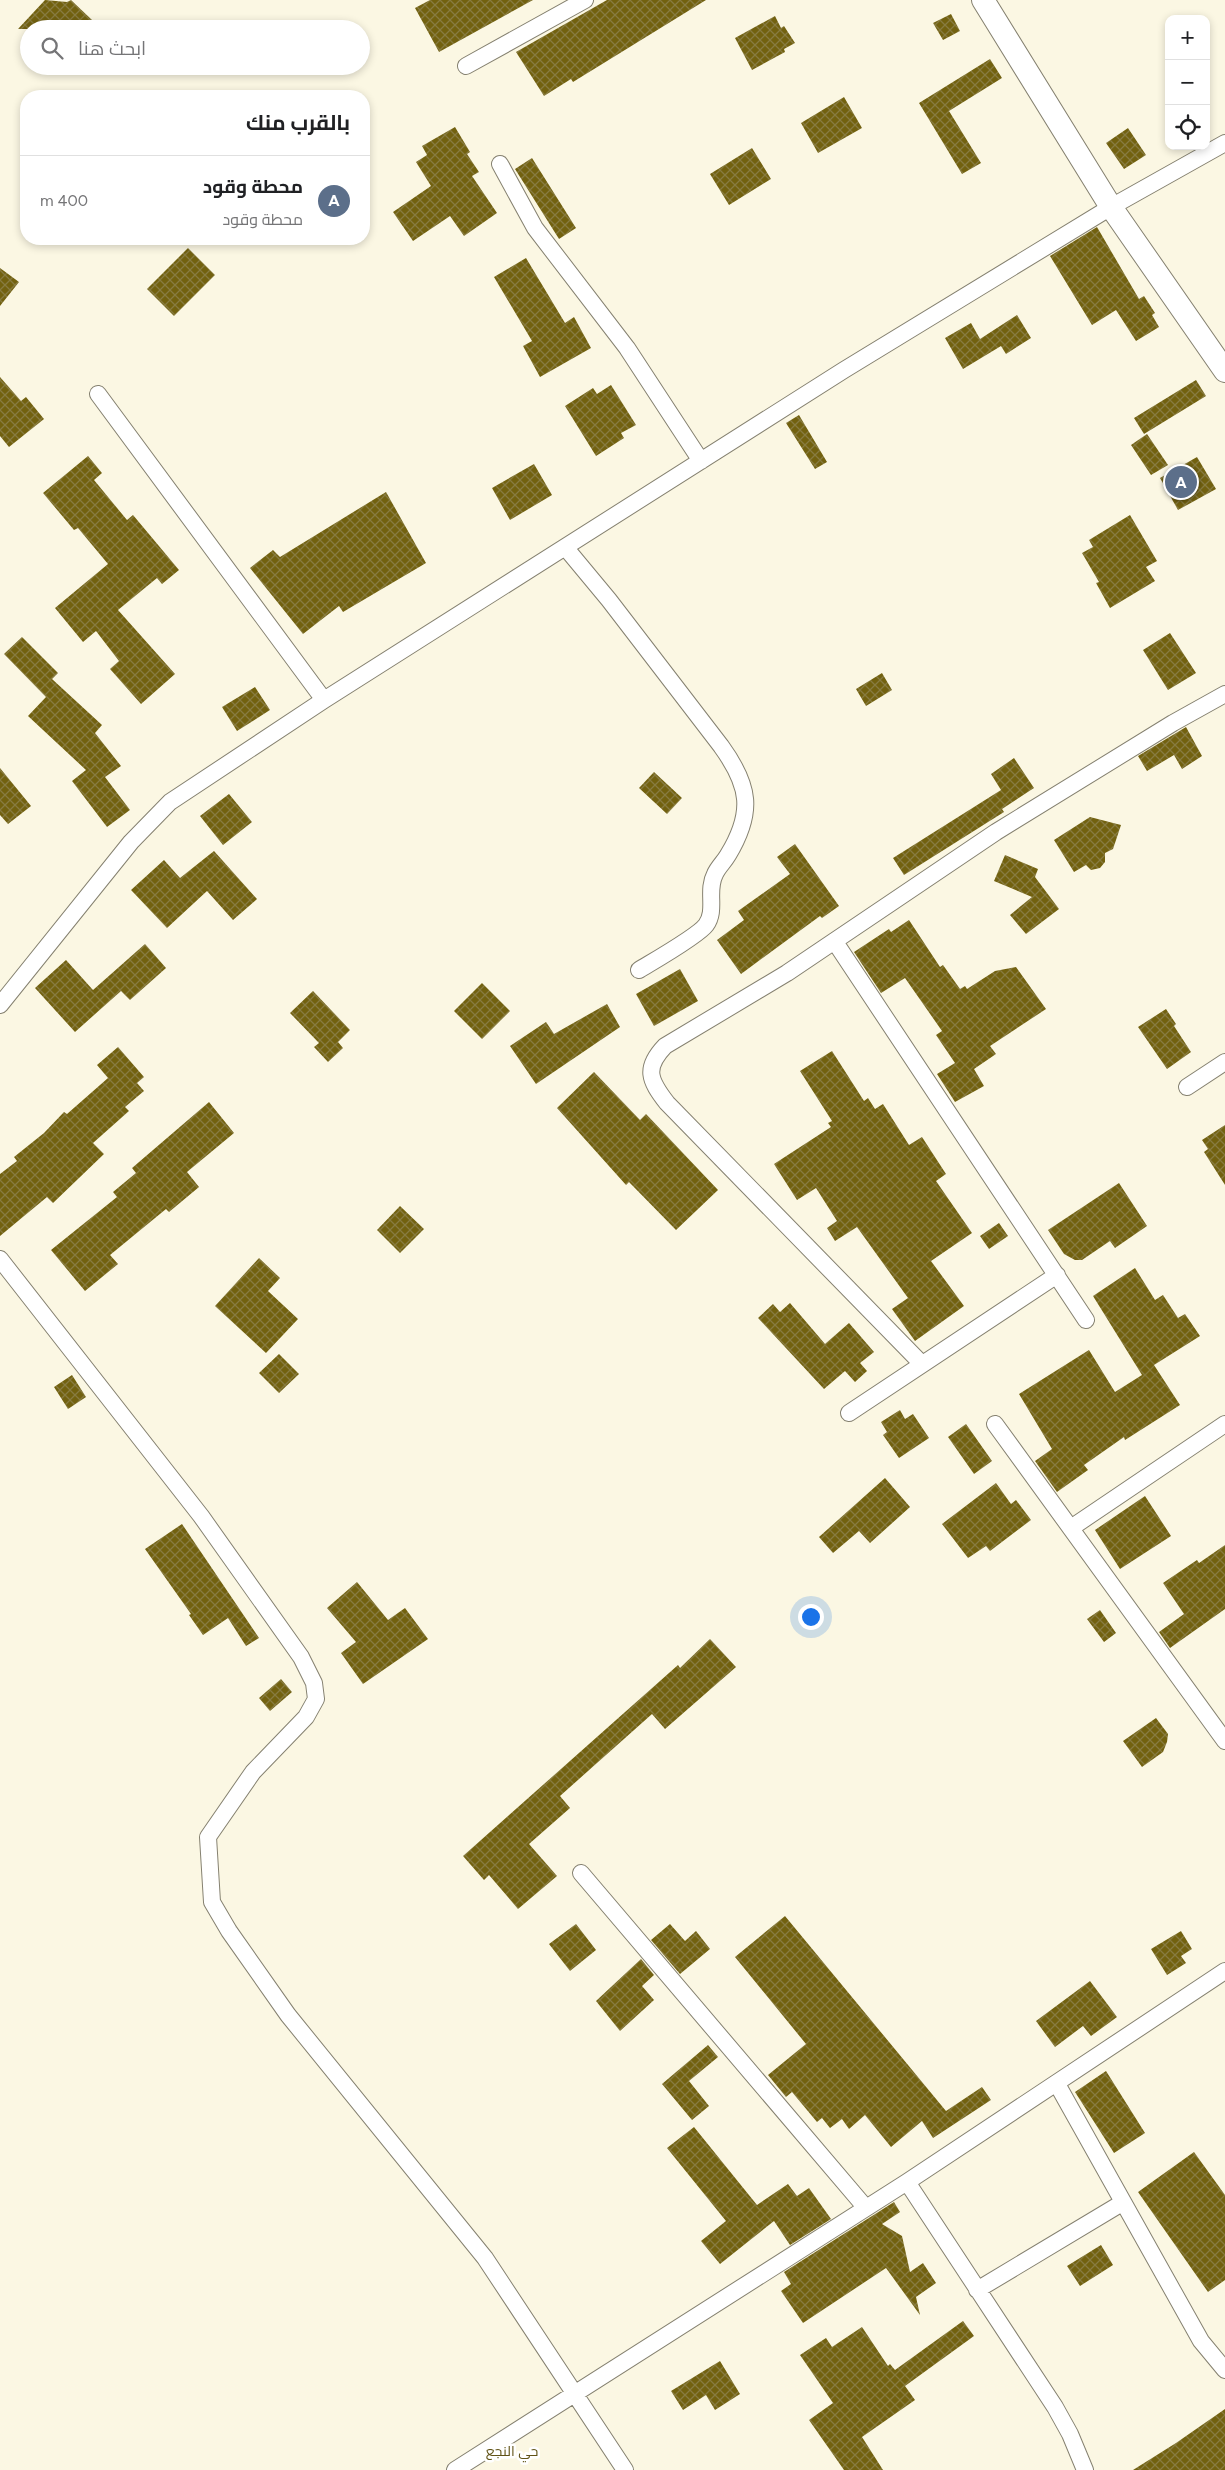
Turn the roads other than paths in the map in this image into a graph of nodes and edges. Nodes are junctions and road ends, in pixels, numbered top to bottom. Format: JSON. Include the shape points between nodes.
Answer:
{"nodes":[{"id":1,"x":585,"y":0,"type":"edge"},
{"id":2,"x":983,"y":0,"type":"edge"},
{"id":3,"x":466,"y":66,"type":"dead end"},
{"id":4,"x":1225,"y":143,"type":"edge"},
{"id":5,"x":500,"y":164,"type":"dead end"},
{"id":6,"x":1111,"y":206,"type":"junction"},
{"id":7,"x":1225,"y":371,"type":"edge"},
{"id":8,"x":98,"y":394,"type":"dead end"},
{"id":9,"x":701,"y":461,"type":"junction"},
{"id":10,"x":565,"y":547,"type":"junction"},
{"id":11,"x":1225,"y":694,"type":"edge"},
{"id":12,"x":324,"y":700,"type":"junction"},
{"id":13,"x":835,"y":942,"type":"junction"},
{"id":14,"x":638,"y":970,"type":"dead end"},
{"id":15,"x":0,"y":1005,"type":"edge"},
{"id":16,"x":1225,"y":1062,"type":"edge"},
{"id":17,"x":1187,"y":1086,"type":"dead end"},
{"id":18,"x":0,"y":1260,"type":"edge"},
{"id":19,"x":1057,"y":1275,"type":"junction"},
{"id":20,"x":1086,"y":1320,"type":"dead end"},
{"id":21,"x":921,"y":1363,"type":"junction"},
{"id":22,"x":849,"y":1413,"type":"dead end"},
{"id":23,"x":995,"y":1424,"type":"dead end"},
{"id":24,"x":1225,"y":1424,"type":"edge"},
{"id":25,"x":1071,"y":1528,"type":"junction"},
{"id":26,"x":1225,"y":1741,"type":"edge"},
{"id":27,"x":581,"y":1873,"type":"dead end"},
{"id":28,"x":1225,"y":1971,"type":"edge"},
{"id":29,"x":1057,"y":2084,"type":"junction"},
{"id":30,"x":907,"y":2182,"type":"junction"},
{"id":31,"x":1122,"y":2203,"type":"junction"},
{"id":32,"x":866,"y":2208,"type":"junction"},
{"id":33,"x":977,"y":2290,"type":"junction"},
{"id":34,"x":1225,"y":2370,"type":"edge"},
{"id":35,"x":576,"y":2395,"type":"junction"},
{"id":36,"x":455,"y":2470,"type":"edge"},
{"id":37,"x":625,"y":2470,"type":"edge"},
{"id":38,"x":1084,"y":2470,"type":"edge"}],
"edges":[{"from":1,"to":3,"type":"street"},
{"from":2,"to":6,"type":"main road"},
{"from":4,"to":6,"type":"street"},
{"from":5,"to":9,"type":"street","via":[[535,228],[627,348]]},
{"from":6,"to":7,"type":"main road"},
{"from":6,"to":9,"type":"street"},
{"from":8,"to":12,"type":"street"},
{"from":9,"to":10,"type":"street"},
{"from":10,"to":12,"type":"street"},
{"from":10,"to":14,"type":"street","via":[[721,746],[744,784],[746,802],[742,830],[715,874],[711,887],[712,914],[705,927]]},
{"from":11,"to":13,"type":"street","via":[[996,832]]},
{"from":12,"to":15,"type":"street","via":[[170,802],[153,818]]},
{"from":13,"to":19,"type":"street"},
{"from":13,"to":21,"type":"street","via":[[666,1046],[655,1056],[650,1068],[652,1080],[667,1103]]},
{"from":16,"to":17,"type":"street"},
{"from":18,"to":35,"type":"street","via":[[201,1516],[302,1658],[314,1683],[316,1699],[306,1717],[253,1772],[208,1837],[212,1902],[229,1932],[288,2015],[485,2258]]},
{"from":19,"to":20,"type":"street"},
{"from":19,"to":21,"type":"street"},
{"from":21,"to":22,"type":"street"},
{"from":23,"to":25,"type":"street"},
{"from":24,"to":25,"type":"street"},
{"from":25,"to":26,"type":"street"},
{"from":27,"to":32,"type":"street"},
{"from":28,"to":29,"type":"street"},
{"from":29,"to":30,"type":"street"},
{"from":29,"to":31,"type":"street"},
{"from":30,"to":32,"type":"street"},
{"from":30,"to":33,"type":"street"},
{"from":31,"to":33,"type":"street"},
{"from":31,"to":34,"type":"street","via":[[1201,2341]]},
{"from":32,"to":35,"type":"street"},
{"from":33,"to":38,"type":"street","via":[[1055,2406]]},
{"from":35,"to":36,"type":"street"},
{"from":35,"to":37,"type":"street"}]}
